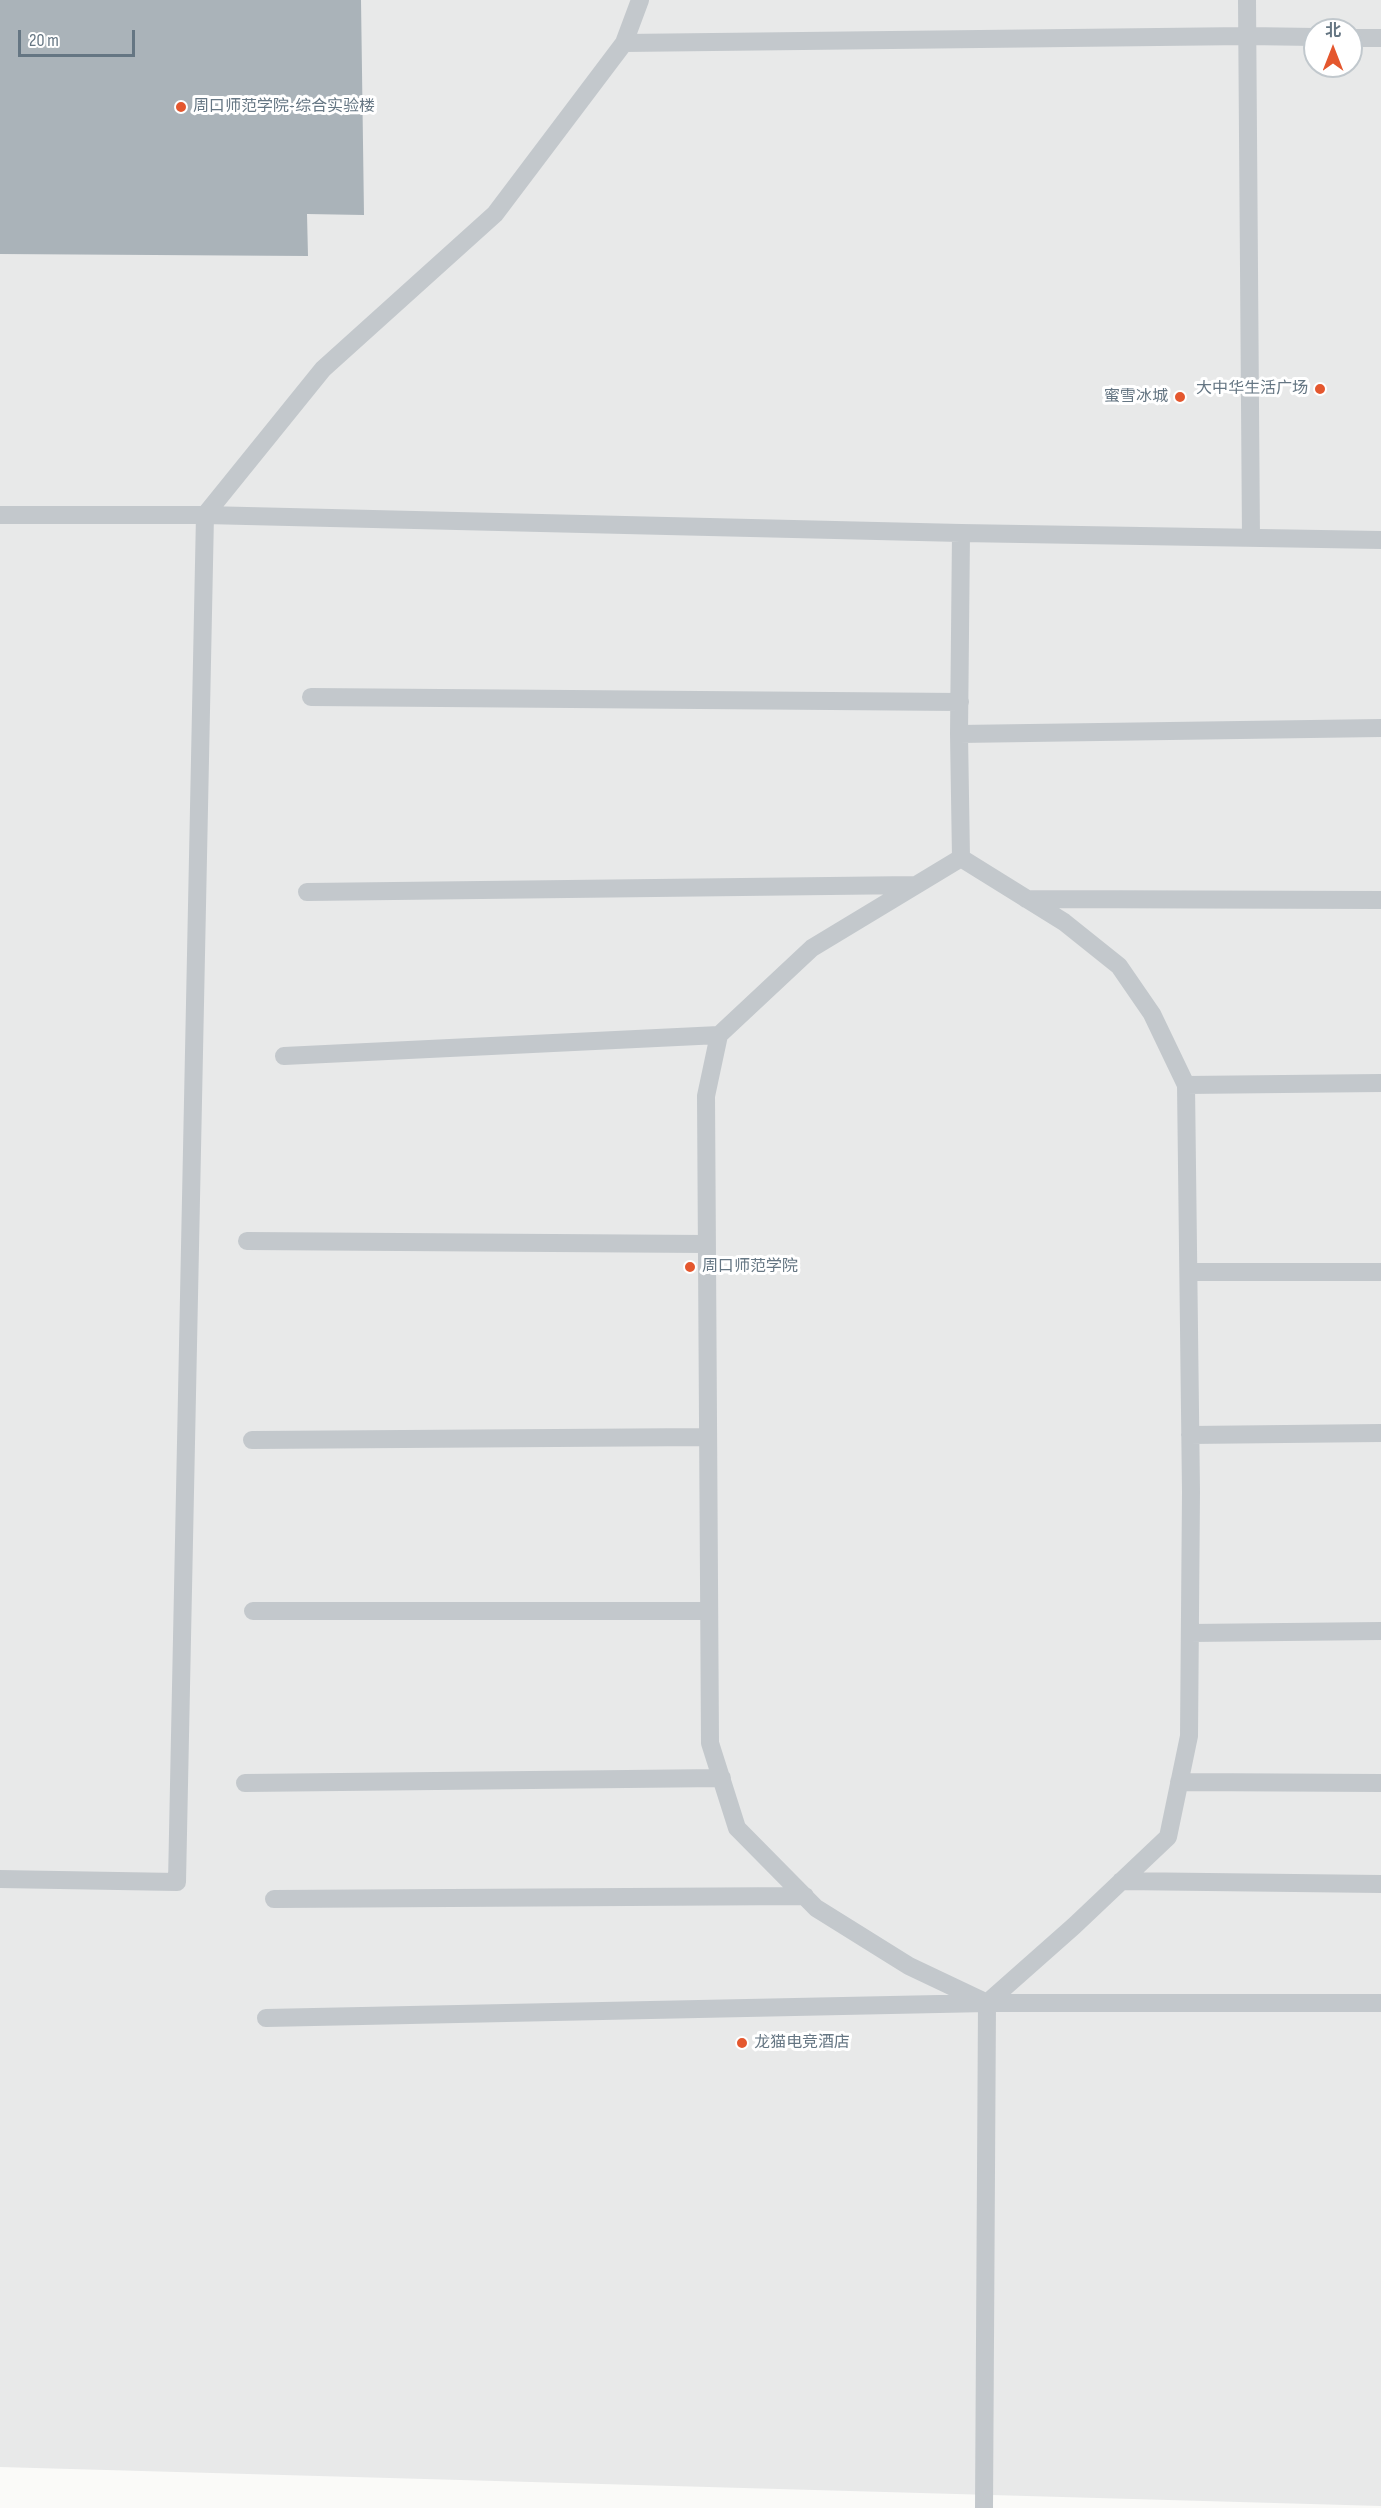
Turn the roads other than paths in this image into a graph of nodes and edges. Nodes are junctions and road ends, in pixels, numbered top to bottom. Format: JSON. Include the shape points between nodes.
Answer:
{"nodes":[{"id":1,"x":640,"y":0,"type":"edge"},
{"id":2,"x":1247,"y":0,"type":"edge"},
{"id":3,"x":1247,"y":36,"type":"junction"},
{"id":4,"x":1303,"y":37,"type":"edge"},
{"id":5,"x":1363,"y":38,"type":"edge"},
{"id":6,"x":1381,"y":38,"type":"edge"},
{"id":7,"x":624,"y":44,"type":"junction"},
{"id":8,"x":0,"y":515,"type":"edge"},
{"id":9,"x":205,"y":515,"type":"junction"},
{"id":10,"x":961,"y":533,"type":"junction"},
{"id":11,"x":1251,"y":538,"type":"junction"},
{"id":12,"x":1381,"y":540,"type":"edge"},
{"id":13,"x":311,"y":697,"type":"dead end"},
{"id":14,"x":960,"y":702,"type":"junction"},
{"id":15,"x":1381,"y":728,"type":"edge"},
{"id":16,"x":959,"y":734,"type":"junction"},
{"id":17,"x":961,"y":858,"type":"junction"},
{"id":18,"x":916,"y":885,"type":"junction"},
{"id":19,"x":306,"y":892,"type":"dead end"},
{"id":20,"x":1026,"y":899,"type":"junction"},
{"id":21,"x":1381,"y":900,"type":"edge"},
{"id":22,"x":718,"y":1035,"type":"junction"},
{"id":23,"x":284,"y":1056,"type":"dead end"},
{"id":24,"x":1381,"y":1083,"type":"edge"},
{"id":25,"x":1186,"y":1085,"type":"junction"},
{"id":26,"x":248,"y":1241,"type":"dead end"},
{"id":27,"x":705,"y":1244,"type":"junction"},
{"id":28,"x":1189,"y":1272,"type":"junction"},
{"id":29,"x":1381,"y":1272,"type":"edge"},
{"id":30,"x":1381,"y":1433,"type":"edge"},
{"id":31,"x":1190,"y":1435,"type":"junction"},
{"id":32,"x":707,"y":1437,"type":"junction"},
{"id":33,"x":252,"y":1440,"type":"dead end"},
{"id":34,"x":253,"y":1611,"type":"dead end"},
{"id":35,"x":709,"y":1611,"type":"junction"},
{"id":36,"x":1381,"y":1631,"type":"edge"},
{"id":37,"x":1190,"y":1633,"type":"junction"},
{"id":38,"x":722,"y":1778,"type":"junction"},
{"id":39,"x":1179,"y":1782,"type":"junction"},
{"id":40,"x":245,"y":1783,"type":"dead end"},
{"id":41,"x":1381,"y":1783,"type":"edge"},
{"id":42,"x":0,"y":1879,"type":"edge"},
{"id":43,"x":1121,"y":1881,"type":"junction"},
{"id":44,"x":1381,"y":1884,"type":"edge"},
{"id":45,"x":805,"y":1896,"type":"junction"},
{"id":46,"x":274,"y":1899,"type":"dead end"},
{"id":47,"x":987,"y":2003,"type":"junction"},
{"id":48,"x":1381,"y":2003,"type":"edge"},
{"id":49,"x":266,"y":2018,"type":"dead end"},
{"id":50,"x":984,"y":2508,"type":"edge"}],
"edges":[{"from":1,"to":7,"type":"lane"},
{"from":2,"to":3,"type":"lane"},
{"from":3,"to":4,"type":"lane"},
{"from":3,"to":7,"type":"lane"},
{"from":3,"to":11,"type":"lane"},
{"from":5,"to":6,"type":"lane"},
{"from":7,"to":9,"type":"lane","via":[[495,214],[323,369]]},
{"from":8,"to":9,"type":"lane"},
{"from":9,"to":10,"type":"lane"},
{"from":9,"to":42,"type":"lane","via":[[177,1882]]},
{"from":10,"to":11,"type":"lane"},
{"from":10,"to":14,"type":"lane"},
{"from":11,"to":12,"type":"lane"},
{"from":13,"to":14,"type":"lane"},
{"from":14,"to":16,"type":"lane"},
{"from":15,"to":16,"type":"lane"},
{"from":16,"to":17,"type":"lane"},
{"from":17,"to":18,"type":"lane"},
{"from":17,"to":20,"type":"lane"},
{"from":18,"to":19,"type":"lane"},
{"from":18,"to":22,"type":"lane","via":[[812,948]]},
{"from":20,"to":21,"type":"lane"},
{"from":20,"to":25,"type":"lane","via":[[1064,922],[1119,966],[1152,1014]]},
{"from":22,"to":23,"type":"lane"},
{"from":22,"to":27,"type":"lane","via":[[705,1096]]},
{"from":24,"to":25,"type":"lane"},
{"from":25,"to":28,"type":"lane"},
{"from":26,"to":27,"type":"lane"},
{"from":27,"to":32,"type":"lane"},
{"from":28,"to":29,"type":"lane"},
{"from":28,"to":31,"type":"lane"},
{"from":30,"to":31,"type":"lane"},
{"from":31,"to":37,"type":"lane"},
{"from":32,"to":33,"type":"lane"},
{"from":32,"to":35,"type":"lane"},
{"from":34,"to":35,"type":"lane"},
{"from":35,"to":38,"type":"lane","via":[[710,1743]]},
{"from":36,"to":37,"type":"lane"},
{"from":37,"to":39,"type":"lane","via":[[1189,1736]]},
{"from":38,"to":40,"type":"lane"},
{"from":38,"to":45,"type":"lane","via":[[738,1828]]},
{"from":39,"to":41,"type":"lane"},
{"from":39,"to":43,"type":"lane","via":[[1168,1837]]},
{"from":43,"to":44,"type":"lane"},
{"from":43,"to":47,"type":"lane"},
{"from":45,"to":46,"type":"lane"},
{"from":45,"to":47,"type":"lane","via":[[816,1908],[909,1966]]},
{"from":47,"to":48,"type":"lane"},
{"from":47,"to":49,"type":"lane"},
{"from":47,"to":50,"type":"lane"}]}
